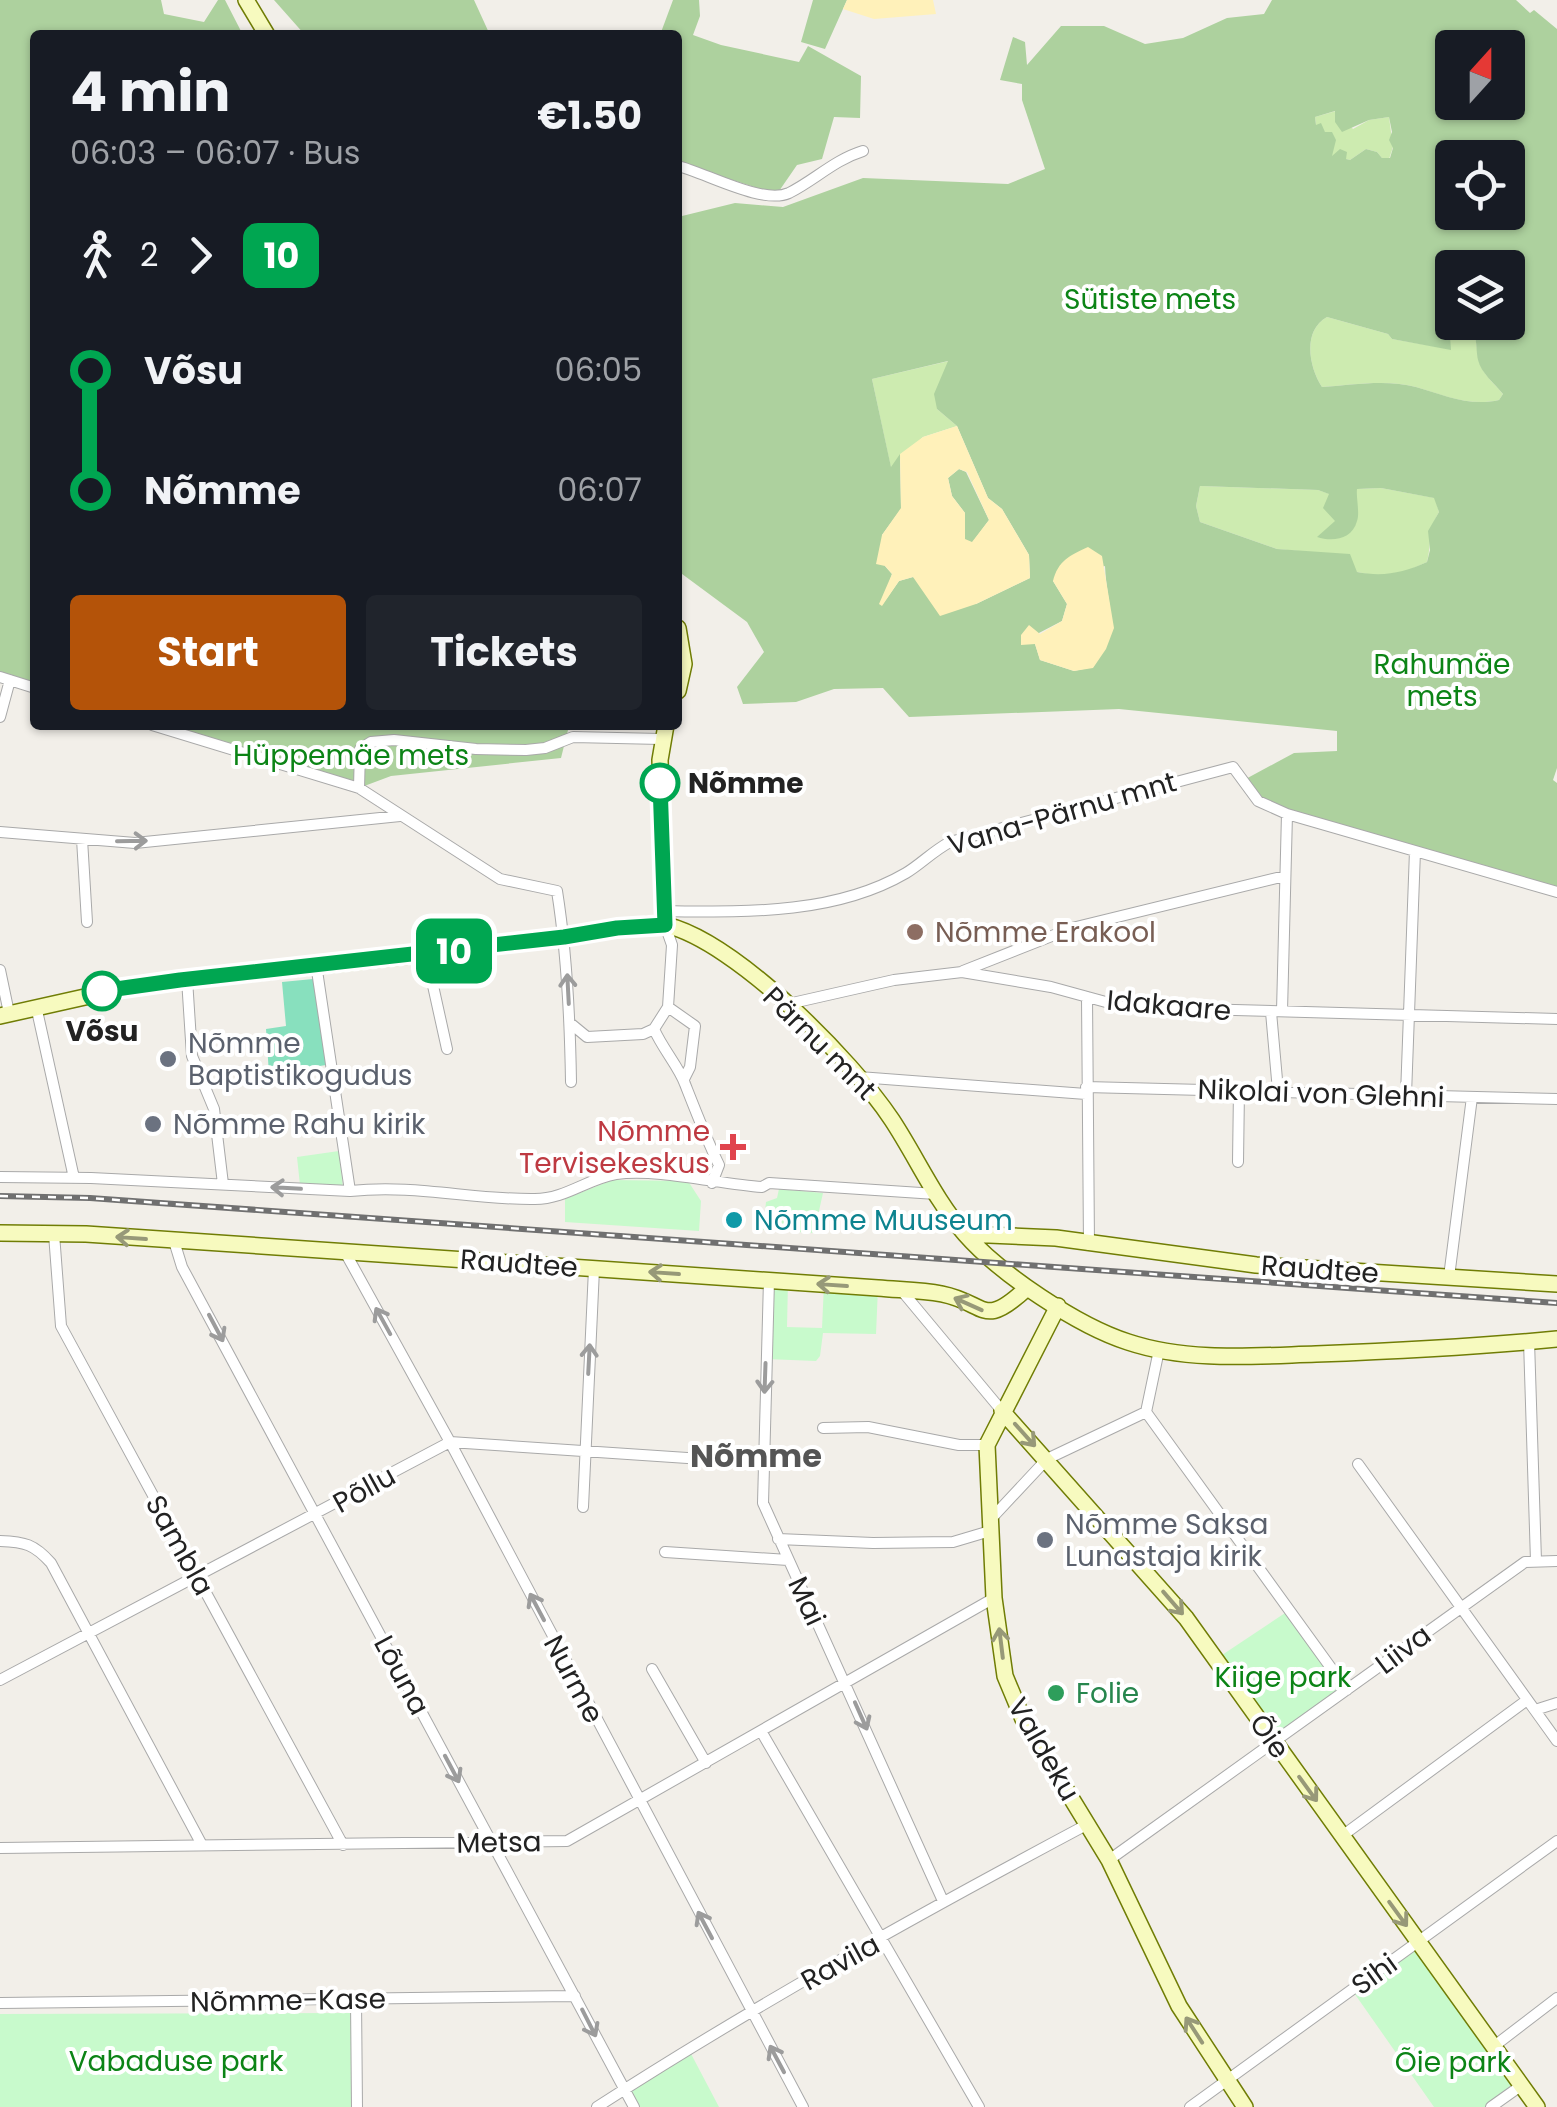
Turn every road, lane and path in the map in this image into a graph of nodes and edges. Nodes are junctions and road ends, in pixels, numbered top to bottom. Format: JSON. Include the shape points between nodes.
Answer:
{"nodes":[{"id":1,"x":246,"y":0,"type":"edge"},
{"id":2,"x":264,"y":30,"type":"edge"},
{"id":3,"x":863,"y":151,"type":"dead end"},
{"id":4,"x":682,"y":167,"type":"edge"},
{"id":5,"x":5,"y":678,"type":"edge"},
{"id":6,"x":30,"y":686,"type":"edge"},
{"id":7,"x":0,"y":717,"type":"edge"},
{"id":8,"x":168,"y":730,"type":"edge"},
{"id":9,"x":664,"y":732,"type":"edge"},
{"id":10,"x":359,"y":788,"type":"junction"},
{"id":11,"x":1287,"y":814,"type":"junction"},
{"id":12,"x":400,"y":816,"type":"junction"},
{"id":13,"x":0,"y":832,"type":"edge"},
{"id":14,"x":82,"y":839,"type":"junction"},
{"id":15,"x":1415,"y":851,"type":"junction"},
{"id":16,"x":1285,"y":876,"type":"junction"},
{"id":17,"x":1557,"y":892,"type":"edge"},
{"id":18,"x":665,"y":918,"type":"junction"},
{"id":19,"x":87,"y":922,"type":"dead end"},
{"id":20,"x":564,"y":937,"type":"junction"},
{"id":21,"x":426,"y":954,"type":"junction"},
{"id":22,"x":316,"y":964,"type":"junction"},
{"id":23,"x":0,"y":970,"type":"edge"},
{"id":24,"x":962,"y":972,"type":"junction"},
{"id":25,"x":186,"y":979,"type":"junction"},
{"id":26,"x":1086,"y":997,"type":"junction"},
{"id":27,"x":788,"y":1004,"type":"junction"},
{"id":28,"x":36,"y":1006,"type":"junction"},
{"id":29,"x":668,"y":1007,"type":"junction"},
{"id":30,"x":1276,"y":1012,"type":"junction"},
{"id":31,"x":4,"y":1015,"type":"edge"},
{"id":32,"x":1410,"y":1015,"type":"junction"},
{"id":33,"x":1557,"y":1019,"type":"edge"},
{"id":34,"x":570,"y":1023,"type":"junction"},
{"id":35,"x":654,"y":1029,"type":"junction"},
{"id":36,"x":447,"y":1049,"type":"dead end"},
{"id":37,"x":858,"y":1076,"type":"junction"},
{"id":38,"x":684,"y":1080,"type":"junction"},
{"id":39,"x":570,"y":1082,"type":"dead end"},
{"id":40,"x":1239,"y":1090,"type":"junction"},
{"id":41,"x":1278,"y":1090,"type":"junction"},
{"id":42,"x":1086,"y":1091,"type":"junction"},
{"id":43,"x":1406,"y":1095,"type":"junction"},
{"id":44,"x":1472,"y":1097,"type":"junction"},
{"id":45,"x":1557,"y":1098,"type":"edge"},
{"id":46,"x":1238,"y":1162,"type":"dead end"},
{"id":47,"x":0,"y":1177,"type":"edge"},
{"id":48,"x":74,"y":1178,"type":"junction"},
{"id":49,"x":714,"y":1179,"type":"junction"},
{"id":50,"x":223,"y":1184,"type":"junction"},
{"id":51,"x":350,"y":1191,"type":"junction"},
{"id":52,"x":936,"y":1194,"type":"junction"},
{"id":53,"x":0,"y":1233,"type":"edge"},
{"id":54,"x":54,"y":1234,"type":"junction"},
{"id":55,"x":964,"y":1234,"type":"junction"},
{"id":56,"x":174,"y":1240,"type":"junction"},
{"id":57,"x":1089,"y":1245,"type":"junction"},
{"id":58,"x":344,"y":1252,"type":"junction"},
{"id":59,"x":594,"y":1269,"type":"junction"},
{"id":60,"x":1450,"y":1278,"type":"junction"},
{"id":61,"x":769,"y":1280,"type":"junction"},
{"id":62,"x":1557,"y":1284,"type":"edge"},
{"id":63,"x":1027,"y":1288,"type":"junction"},
{"id":64,"x":902,"y":1290,"type":"junction"},
{"id":65,"x":1058,"y":1306,"type":"junction"},
{"id":66,"x":1557,"y":1338,"type":"edge"},
{"id":67,"x":1529,"y":1342,"type":"junction"},
{"id":68,"x":1159,"y":1350,"type":"junction"},
{"id":69,"x":1002,"y":1410,"type":"junction"},
{"id":70,"x":1146,"y":1412,"type":"junction"},
{"id":71,"x":823,"y":1428,"type":"dead end"},
{"id":72,"x":450,"y":1442,"type":"junction"},
{"id":73,"x":986,"y":1445,"type":"junction"},
{"id":74,"x":585,"y":1449,"type":"junction"},
{"id":75,"x":1047,"y":1459,"type":"junction"},
{"id":76,"x":762,"y":1464,"type":"junction"},
{"id":77,"x":1358,"y":1464,"type":"dead end"},
{"id":78,"x":583,"y":1507,"type":"dead end"},
{"id":79,"x":316,"y":1514,"type":"junction"},
{"id":80,"x":990,"y":1525,"type":"junction"},
{"id":81,"x":778,"y":1539,"type":"junction"},
{"id":82,"x":0,"y":1541,"type":"edge"},
{"id":83,"x":666,"y":1552,"type":"dead end"},
{"id":84,"x":788,"y":1560,"type":"junction"},
{"id":85,"x":1536,"y":1561,"type":"junction"},
{"id":86,"x":1557,"y":1561,"type":"edge"},
{"id":87,"x":197,"y":1575,"type":"junction"},
{"id":88,"x":994,"y":1598,"type":"junction"},
{"id":89,"x":1460,"y":1606,"type":"junction"},
{"id":90,"x":88,"y":1636,"type":"junction"},
{"id":91,"x":652,"y":1669,"type":"dead end"},
{"id":92,"x":0,"y":1680,"type":"edge"},
{"id":93,"x":846,"y":1683,"type":"junction"},
{"id":94,"x":1347,"y":1690,"type":"junction"},
{"id":95,"x":1527,"y":1700,"type":"junction"},
{"id":96,"x":1557,"y":1704,"type":"edge"},
{"id":97,"x":1534,"y":1710,"type":"junction"},
{"id":98,"x":761,"y":1731,"type":"junction"},
{"id":99,"x":1274,"y":1742,"type":"junction"},
{"id":100,"x":1557,"y":1742,"type":"edge"},
{"id":101,"x":706,"y":1764,"type":"junction"},
{"id":102,"x":638,"y":1800,"type":"junction"},
{"id":103,"x":1088,"y":1824,"type":"junction"},
{"id":104,"x":1342,"y":1836,"type":"junction"},
{"id":105,"x":1557,"y":1841,"type":"edge"},
{"id":106,"x":492,"y":1842,"type":"junction"},
{"id":107,"x":343,"y":1844,"type":"junction"},
{"id":108,"x":202,"y":1845,"type":"junction"},
{"id":109,"x":0,"y":1848,"type":"edge"},
{"id":110,"x":1109,"y":1860,"type":"junction"},
{"id":111,"x":943,"y":1901,"type":"junction"},
{"id":112,"x":882,"y":1939,"type":"junction"},
{"id":113,"x":1418,"y":1942,"type":"junction"},
{"id":114,"x":575,"y":1996,"type":"junction"},
{"id":115,"x":1557,"y":1998,"type":"edge"},
{"id":116,"x":356,"y":2000,"type":"junction"},
{"id":117,"x":0,"y":2003,"type":"edge"},
{"id":118,"x":751,"y":2011,"type":"junction"},
{"id":119,"x":1494,"y":2047,"type":"junction"},
{"id":120,"x":1227,"y":2080,"type":"junction"},
{"id":121,"x":1522,"y":2086,"type":"junction"},
{"id":122,"x":624,"y":2089,"type":"junction"},
{"id":123,"x":357,"y":2107,"type":"edge"},
{"id":124,"x":596,"y":2107,"type":"edge"},
{"id":125,"x":634,"y":2107,"type":"edge"},
{"id":126,"x":803,"y":2107,"type":"edge"},
{"id":127,"x":979,"y":2107,"type":"edge"},
{"id":128,"x":1190,"y":2107,"type":"edge"},
{"id":129,"x":1245,"y":2107,"type":"edge"},
{"id":130,"x":1491,"y":2107,"type":"edge"},
{"id":131,"x":1537,"y":2107,"type":"edge"}],
"edges":[{"from":1,"to":2,"type":"street"},
{"from":3,"to":4,"type":"street","via":[[778,196]]},
{"from":5,"to":6,"type":"street"},
{"from":5,"to":7,"type":"street"},
{"from":8,"to":10,"type":"street"},
{"from":9,"to":10,"type":"street","via":[[573,736],[526,750],[371,742],[360,749]]},
{"from":9,"to":18,"type":"street"},
{"from":10,"to":12,"type":"street"},
{"from":11,"to":15,"type":"street"},
{"from":11,"to":16,"type":"street"},
{"from":11,"to":18,"type":"street","name":"Vana-Pärnu mnt","via":[[1258,801],[1233,767],[950,842],[908,872],[824,904]]},
{"from":14,"to":12,"type":"street","one_way":true,"via":[[135,843]]},
{"from":12,"to":20,"type":"street","via":[[500,880],[557,890]]},
{"from":13,"to":14,"type":"street"},
{"from":14,"to":19,"type":"street"},
{"from":15,"to":17,"type":"street"},
{"from":15,"to":32,"type":"street"},
{"from":16,"to":24,"type":"street","via":[[1072,928]]},
{"from":16,"to":30,"type":"street"},
{"from":18,"to":20,"type":"street"},
{"from":18,"to":27,"type":"street","name":"Pärnu mnt"},
{"from":18,"to":29,"type":"street","via":[[672,946]]},
{"from":20,"to":21,"type":"street"},
{"from":34,"to":20,"type":"street","one_way":true},
{"from":21,"to":22,"type":"street"},
{"from":21,"to":36,"type":"street"},
{"from":22,"to":25,"type":"street"},
{"from":22,"to":51,"type":"street"},
{"from":23,"to":31,"type":"street"},
{"from":24,"to":26,"type":"street","name":"Idakaare"},
{"from":24,"to":27,"type":"street","name":"Idakaare"},
{"from":25,"to":28,"type":"street"},
{"from":25,"to":50,"type":"street","via":[[192,1056],[214,1110]]},
{"from":26,"to":30,"type":"street","name":"Idakaare","via":[[1124,1007]]},
{"from":26,"to":42,"type":"street"},
{"from":27,"to":37,"type":"street","name":"Pärnu mnt"},
{"from":28,"to":31,"type":"street"},
{"from":28,"to":48,"type":"street"},
{"from":29,"to":35,"type":"street"},
{"from":29,"to":38,"type":"street","via":[[695,1026]]},
{"from":30,"to":32,"type":"street","name":"Idakaare"},
{"from":30,"to":41,"type":"street"},
{"from":32,"to":33,"type":"street","name":"Idakaare"},
{"from":32,"to":43,"type":"street"},
{"from":34,"to":35,"type":"street","via":[[587,1037]]},
{"from":34,"to":39,"type":"street"},
{"from":35,"to":38,"type":"street"},
{"from":37,"to":42,"type":"street","name":"Nikolai von Glehni"},
{"from":37,"to":52,"type":"street","name":"Pärnu mnt"},
{"from":38,"to":49,"type":"street","via":[[719,1165]]},
{"from":40,"to":41,"type":"street","name":"Nikolai von Glehni"},
{"from":40,"to":42,"type":"street","name":"Nikolai von Glehni"},
{"from":40,"to":46,"type":"street"},
{"from":41,"to":43,"type":"street","name":"Nikolai von Glehni"},
{"from":42,"to":57,"type":"street"},
{"from":43,"to":44,"type":"street","name":"Nikolai von Glehni"},
{"from":44,"to":45,"type":"street","name":"Nikolai von Glehni"},
{"from":44,"to":60,"type":"street"},
{"from":47,"to":48,"type":"street"},
{"from":48,"to":50,"type":"street"},
{"from":49,"to":51,"type":"street","via":[[619,1174],[536,1199],[425,1188]]},
{"from":49,"to":52,"type":"street"},
{"from":51,"to":50,"type":"street","one_way":true},
{"from":52,"to":55,"type":"street","name":"Pärnu mnt"},
{"from":53,"to":54,"type":"street","name":"Raudtee"},
{"from":56,"to":54,"type":"street","name":"Raudtee","one_way":true},
{"from":54,"to":87,"type":"street","name":"Sambla","via":[[61,1326]]},
{"from":55,"to":57,"type":"street","name":"Raudtee"},
{"from":55,"to":63,"type":"street","name":"Pärnu mnt"},
{"from":56,"to":58,"type":"street","name":"Raudtee"},
{"from":56,"to":79,"type":"street","name":"Lõuna","one_way":true,"via":[[182,1267]]},
{"from":57,"to":60,"type":"street","name":"Raudtee"},
{"from":58,"to":59,"type":"street","name":"Raudtee"},
{"from":72,"to":58,"type":"street","name":"Nurme","one_way":true},
{"from":61,"to":59,"type":"street","name":"Raudtee","one_way":true},
{"from":74,"to":59,"type":"street","one_way":true},
{"from":60,"to":62,"type":"street","name":"Raudtee"},
{"from":64,"to":61,"type":"street","name":"Raudtee","one_way":true},
{"from":61,"to":76,"type":"street","name":"Mai","one_way":true},
{"from":63,"to":64,"type":"street","name":"Raudtee","one_way":true,"via":[[991,1311]]},
{"from":63,"to":65,"type":"street","name":"Pärnu mnt"},
{"from":64,"to":69,"type":"street","name":"Õie"},
{"from":65,"to":68,"type":"street","name":"Pärnu mnt","via":[[1125,1342]]},
{"from":65,"to":69,"type":"street","name":"Valdeku"},
{"from":66,"to":67,"type":"street","name":"Pärnu mnt"},
{"from":67,"to":68,"type":"street","name":"Pärnu mnt","via":[[1244,1356]]},
{"from":67,"to":85,"type":"street"},
{"from":68,"to":70,"type":"street"},
{"from":69,"to":73,"type":"street","name":"Valdeku"},
{"from":69,"to":75,"type":"street","name":"Õie","one_way":true},
{"from":70,"to":75,"type":"street"},
{"from":70,"to":94,"type":"street"},
{"from":71,"to":73,"type":"street","via":[[868,1427]]},
{"from":72,"to":74,"type":"street"},
{"from":72,"to":79,"type":"street","name":"Põllu"},
{"from":102,"to":72,"type":"street","name":"Nurme","one_way":true},
{"from":73,"to":80,"type":"street","name":"Valdeku"},
{"from":74,"to":76,"type":"street"},
{"from":74,"to":78,"type":"street"},
{"from":75,"to":80,"type":"street"},
{"from":75,"to":99,"type":"street","name":"Õie","one_way":true,"via":[[1186,1618]]},
{"from":76,"to":81,"type":"street","name":"Mai","via":[[763,1502]]},
{"from":77,"to":89,"type":"street"},
{"from":79,"to":87,"type":"street","name":"Põllu"},
{"from":79,"to":106,"type":"street","name":"Lõuna","one_way":true},
{"from":80,"to":81,"type":"street","via":[[953,1542]]},
{"from":80,"to":88,"type":"street","name":"Valdeku"},
{"from":81,"to":84,"type":"street","name":"Mai"},
{"from":82,"to":90,"type":"street","via":[[36,1547]]},
{"from":83,"to":84,"type":"street"},
{"from":84,"to":93,"type":"street","name":"Mai"},
{"from":85,"to":86,"type":"street","name":"Liiva"},
{"from":85,"to":89,"type":"street","name":"Liiva"},
{"from":87,"to":90,"type":"street","name":"Põllu"},
{"from":87,"to":107,"type":"street","name":"Sambla"},
{"from":88,"to":93,"type":"street","name":"Metsa"},
{"from":103,"to":88,"type":"street","name":"Valdeku","one_way":true,"via":[[1010,1693]]},
{"from":89,"to":94,"type":"street","name":"Liiva"},
{"from":89,"to":95,"type":"street"},
{"from":90,"to":92,"type":"street","name":"Põllu"},
{"from":90,"to":108,"type":"street"},
{"from":91,"to":101,"type":"street"},
{"from":93,"to":98,"type":"street","name":"Metsa"},
{"from":93,"to":111,"type":"street","name":"Mai","one_way":true},
{"from":94,"to":99,"type":"street","name":"Liiva"},
{"from":95,"to":97,"type":"street"},
{"from":95,"to":104,"type":"street"},
{"from":96,"to":97,"type":"street"},
{"from":97,"to":100,"type":"street"},
{"from":98,"to":101,"type":"street","name":"Metsa"},
{"from":98,"to":112,"type":"street"},
{"from":99,"to":104,"type":"street","name":"Õie","one_way":true},
{"from":99,"to":110,"type":"street","name":"Liiva"},
{"from":101,"to":102,"type":"street","name":"Metsa"},
{"from":102,"to":106,"type":"street","name":"Metsa","via":[[567,1842]]},
{"from":118,"to":102,"type":"street","name":"Nurme","one_way":true},
{"from":103,"to":110,"type":"street","name":"Valdeku"},
{"from":103,"to":111,"type":"street","name":"Ravila"},
{"from":104,"to":113,"type":"street","name":"Õie","one_way":true},
{"from":105,"to":113,"type":"street","name":"Sihi"},
{"from":106,"to":107,"type":"street","name":"Metsa"},
{"from":106,"to":114,"type":"street","name":"Lõuna"},
{"from":107,"to":108,"type":"street","name":"Metsa"},
{"from":108,"to":109,"type":"street","name":"Metsa"},
{"from":120,"to":110,"type":"street","name":"Valdeku","one_way":true,"via":[[1180,2006]]},
{"from":111,"to":112,"type":"street","name":"Ravila"},
{"from":112,"to":118,"type":"street","name":"Ravila"},
{"from":112,"to":127,"type":"street"},
{"from":113,"to":119,"type":"street","name":"Õie"},
{"from":113,"to":120,"type":"street","name":"Sihi"},
{"from":114,"to":116,"type":"street","name":"Nõmme-Kase"},
{"from":114,"to":122,"type":"street","name":"Lõuna","one_way":true},
{"from":115,"to":119,"type":"street"},
{"from":116,"to":117,"type":"street","name":"Nõmme-Kase"},
{"from":116,"to":123,"type":"street"},
{"from":118,"to":122,"type":"street","name":"Ravila"},
{"from":126,"to":118,"type":"street","name":"Nurme","one_way":true},
{"from":119,"to":121,"type":"street","name":"Õie"},
{"from":120,"to":128,"type":"street","name":"Sihi"},
{"from":120,"to":129,"type":"street","name":"Valdeku"},
{"from":121,"to":130,"type":"street"},
{"from":121,"to":131,"type":"street","name":"Õie"},
{"from":122,"to":124,"type":"street","name":"Ravila"},
{"from":122,"to":125,"type":"street","name":"Lõuna"}]}
